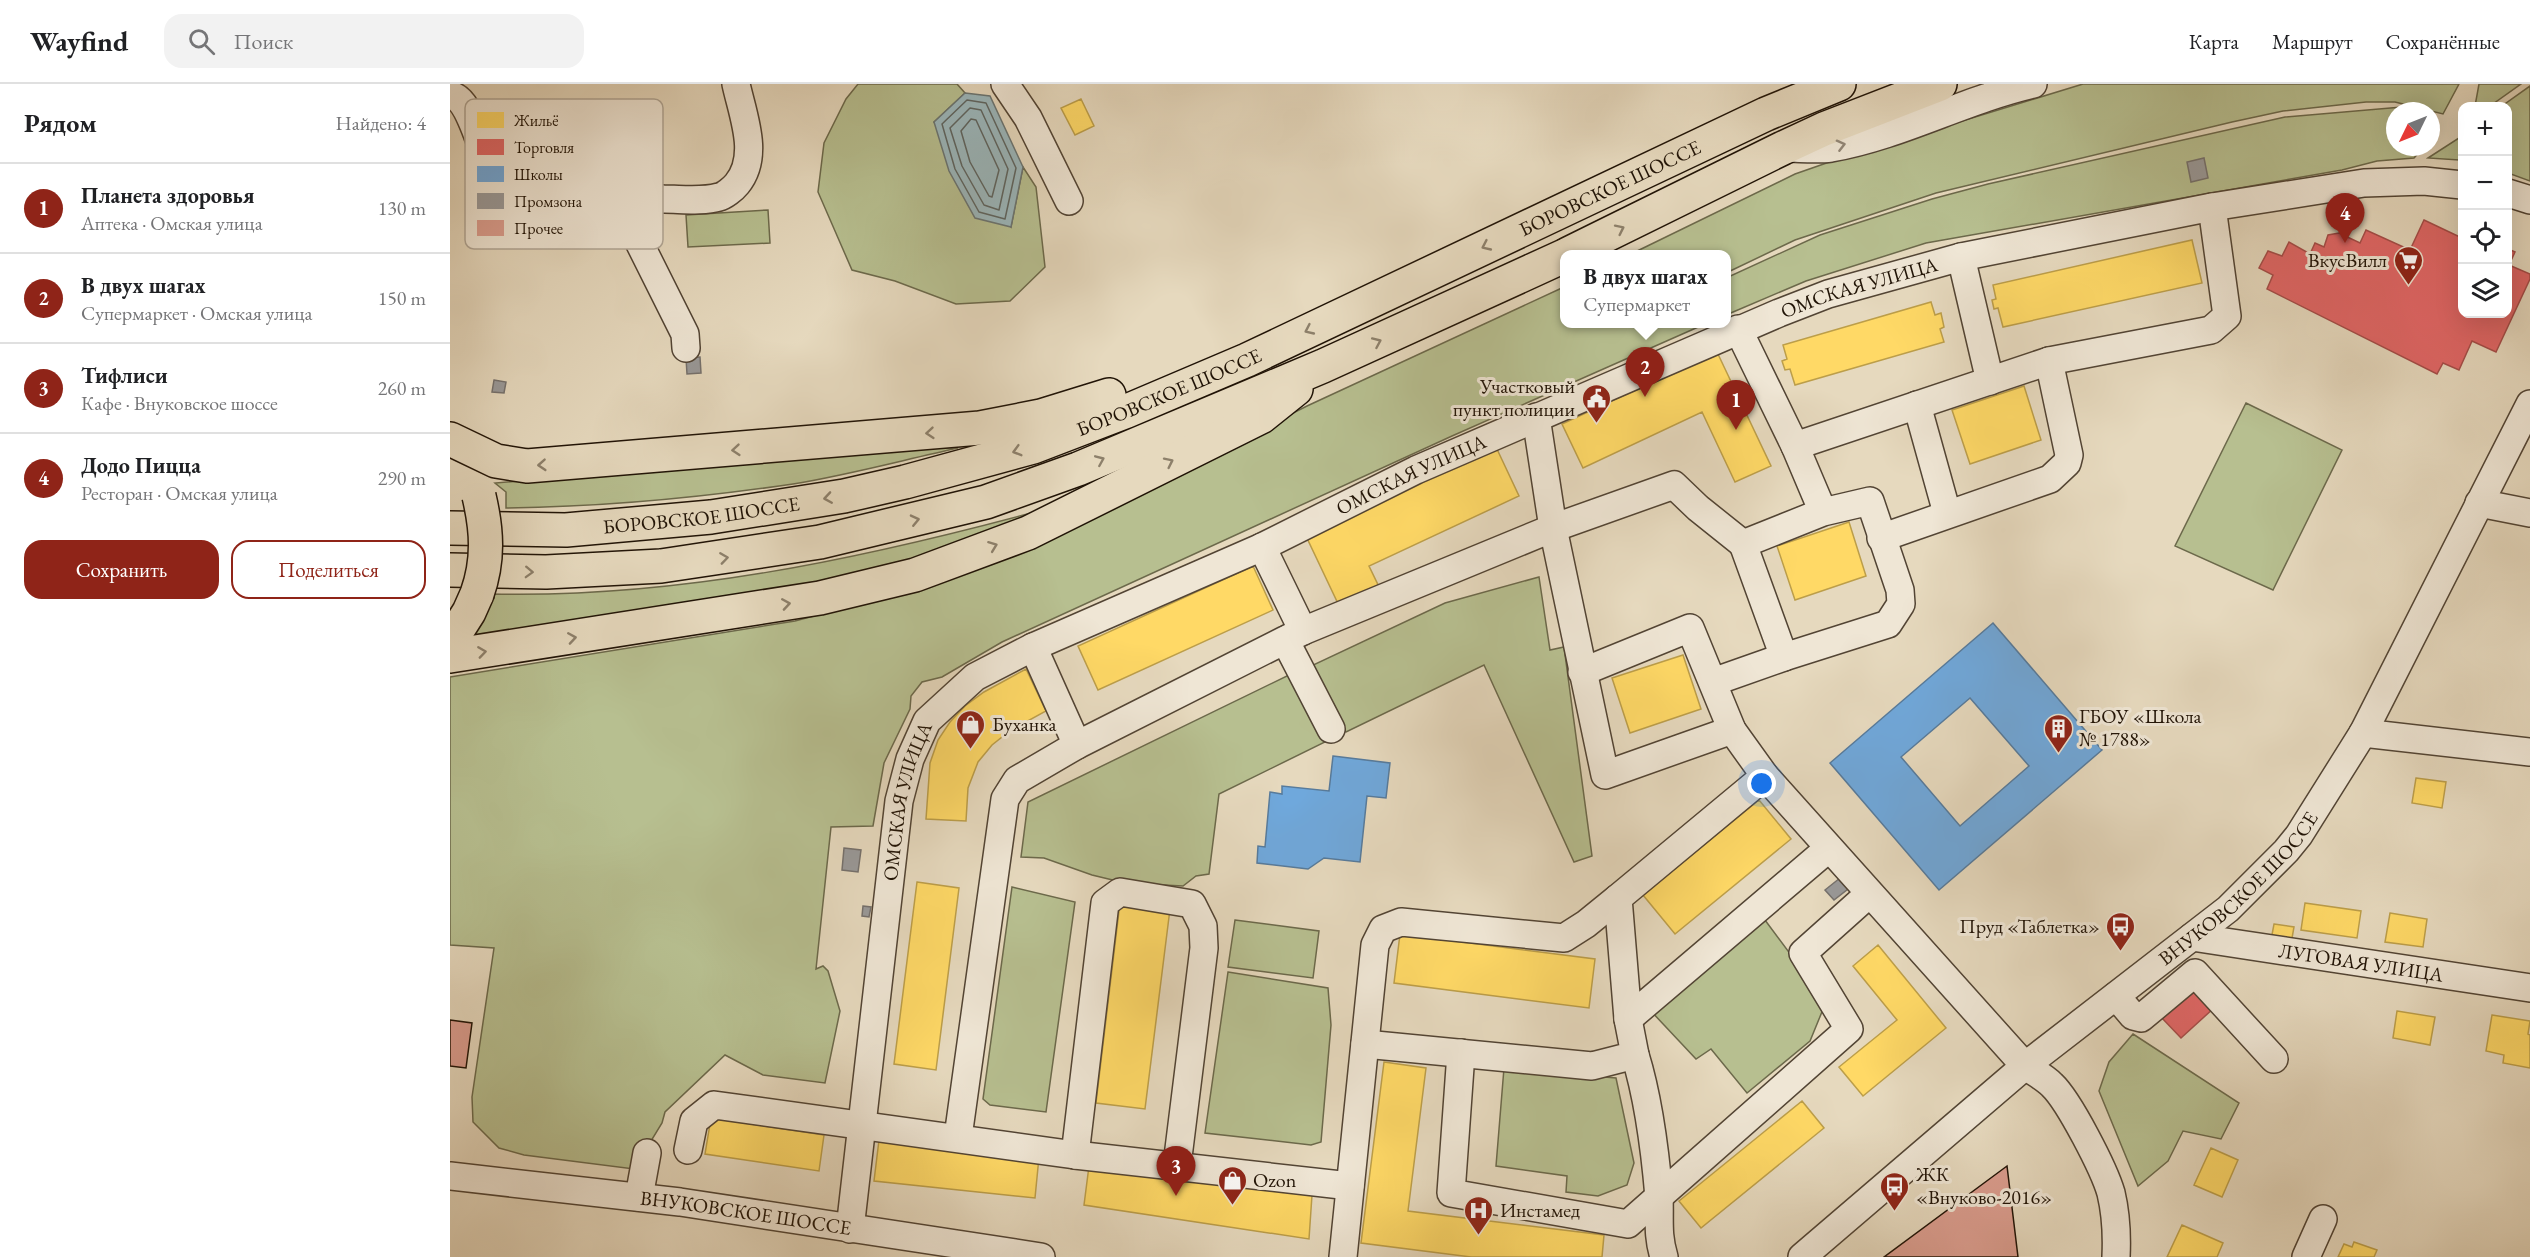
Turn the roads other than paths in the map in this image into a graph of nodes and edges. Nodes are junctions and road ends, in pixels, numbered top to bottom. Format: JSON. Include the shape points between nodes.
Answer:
{"nodes":[{"id":1,"x":471,"y":84,"type":"edge"},
{"id":2,"x":736,"y":84,"type":"edge"},
{"id":3,"x":1005,"y":84,"type":"edge"},
{"id":4,"x":1804,"y":84,"type":"edge"},
{"id":5,"x":1839,"y":84,"type":"edge"},
{"id":6,"x":1940,"y":84,"type":"edge"},
{"id":7,"x":2033,"y":84,"type":"edge"},
{"id":8,"x":450,"y":95,"type":"edge"},
{"id":9,"x":471,"y":99,"type":"edge"},
{"id":10,"x":465,"y":107,"type":"edge"},
{"id":11,"x":1766,"y":114,"type":"junction"},
{"id":12,"x":1783,"y":148,"type":"junction"},
{"id":13,"x":2458,"y":184,"type":"edge"},
{"id":14,"x":2512,"y":194,"type":"edge"},
{"id":15,"x":663,"y":198,"type":"edge"},
{"id":16,"x":2530,"y":200,"type":"edge"},
{"id":17,"x":1069,"y":201,"type":"dead end"},
{"id":18,"x":2212,"y":207,"type":"junction"},
{"id":19,"x":642,"y":249,"type":"edge"},
{"id":20,"x":1578,"y":250,"type":"edge"},
{"id":21,"x":1961,"y":257,"type":"junction"},
{"id":22,"x":1560,"y":259,"type":"edge"},
{"id":23,"x":1738,"y":329,"type":"junction"},
{"id":24,"x":686,"y":348,"type":"dead end"},
{"id":25,"x":1247,"y":360,"type":"junction"},
{"id":26,"x":2049,"y":361,"type":"junction"},
{"id":27,"x":1323,"y":366,"type":"junction"},
{"id":28,"x":1990,"y":381,"type":"junction"},
{"id":29,"x":2530,"y":404,"type":"edge"},
{"id":30,"x":1917,"y":405,"type":"junction"},
{"id":31,"x":1536,"y":417,"type":"junction"},
{"id":32,"x":450,"y":439,"type":"edge"},
{"id":33,"x":450,"y":443,"type":"edge"},
{"id":34,"x":1795,"y":446,"type":"junction"},
{"id":35,"x":2479,"y":503,"type":"junction"},
{"id":36,"x":1823,"y":512,"type":"junction"},
{"id":37,"x":1947,"y":513,"type":"junction"},
{"id":38,"x":2530,"y":513,"type":"edge"},
{"id":39,"x":450,"y":528,"type":"edge"},
{"id":40,"x":1553,"y":528,"type":"junction"},
{"id":41,"x":1881,"y":538,"type":"junction"},
{"id":42,"x":1743,"y":544,"type":"junction"},
{"id":43,"x":1262,"y":547,"type":"junction"},
{"id":44,"x":450,"y":570,"type":"edge"},
{"id":45,"x":1294,"y":636,"type":"junction"},
{"id":46,"x":450,"y":642,"type":"edge"},
{"id":47,"x":1033,"y":647,"type":"junction"},
{"id":48,"x":450,"y":656,"type":"edge"},
{"id":49,"x":1784,"y":657,"type":"junction"},
{"id":50,"x":1582,"y":672,"type":"junction"},
{"id":51,"x":1713,"y":682,"type":"junction"},
{"id":52,"x":1331,"y":729,"type":"dead end"},
{"id":53,"x":1732,"y":730,"type":"junction"},
{"id":54,"x":2363,"y":733,"type":"junction"},
{"id":55,"x":1077,"y":745,"type":"junction"},
{"id":56,"x":2530,"y":752,"type":"edge"},
{"id":57,"x":1765,"y":776,"type":"junction"},
{"id":58,"x":1829,"y":848,"type":"junction"},
{"id":59,"x":1869,"y":894,"type":"junction"},
{"id":60,"x":1618,"y":898,"type":"junction"},
{"id":61,"x":1586,"y":924,"type":"junction"},
{"id":62,"x":2192,"y":938,"type":"junction"},
{"id":63,"x":1623,"y":959,"type":"junction"},
{"id":64,"x":2530,"y":988,"type":"edge"},
{"id":65,"x":2116,"y":996,"type":"junction"},
{"id":66,"x":1628,"y":1019,"type":"junction"},
{"id":67,"x":1365,"y":1044,"type":"junction"},
{"id":68,"x":1461,"y":1053,"type":"junction"},
{"id":69,"x":1635,"y":1055,"type":"junction"},
{"id":70,"x":2274,"y":1059,"type":"dead end"},
{"id":71,"x":2025,"y":1066,"type":"junction"},
{"id":72,"x":861,"y":1125,"type":"junction"},
{"id":73,"x":958,"y":1137,"type":"junction"},
{"id":74,"x":688,"y":1150,"type":"dead end"},
{"id":75,"x":647,"y":1154,"type":"dead end"},
{"id":76,"x":1075,"y":1155,"type":"junction"},
{"id":77,"x":1177,"y":1165,"type":"junction"},
{"id":78,"x":450,"y":1176,"type":"edge"},
{"id":79,"x":1350,"y":1186,"type":"junction"},
{"id":80,"x":639,"y":1197,"type":"junction"},
{"id":81,"x":1659,"y":1199,"type":"junction"},
{"id":82,"x":2323,"y":1219,"type":"dead end"},
{"id":83,"x":1628,"y":1224,"type":"junction"},
{"id":84,"x":850,"y":1229,"type":"junction"},
{"id":85,"x":1661,"y":1248,"type":"edge"},
{"id":86,"x":1041,"y":1257,"type":"edge"},
{"id":87,"x":1343,"y":1257,"type":"edge"},
{"id":88,"x":1802,"y":1257,"type":"edge"},
{"id":89,"x":2116,"y":1257,"type":"edge"},
{"id":90,"x":2306,"y":1257,"type":"edge"}],
"edges":[{"from":1,"to":9,"type":"street"},
{"from":2,"to":15,"type":"street","via":[[749,140],[744,173],[721,197]]},
{"from":3,"to":17,"type":"street","via":[[1028,118]]},
{"from":4,"to":11,"type":"street"},
{"from":5,"to":11,"type":"main road","name":"БОРОВСКОЕ ШОССЕ"},
{"from":6,"to":12,"type":"main road","name":"БОРОВСКОЕ ШОССЕ"},
{"from":12,"to":7,"type":"street","one_way":true,"via":[[1830,148]]},
{"from":8,"to":10,"type":"street"},
{"from":11,"to":25,"type":"main road","name":"БОРОВСКОЕ ШОССЕ","one_way":true},
{"from":20,"to":12,"type":"main road","name":"БОРОВСКОЕ ШОССЕ","one_way":true},
{"from":13,"to":18,"type":"street","name":"ОМСКАЯ УЛИЦА","via":[[2364,183]]},
{"from":14,"to":16,"type":"street"},
{"from":18,"to":21,"type":"street","name":"ОМСКАЯ УЛИЦА"},
{"from":18,"to":26,"type":"street","via":[[2228,316],[2211,330]]},
{"from":19,"to":24,"type":"street","via":[[685,334]]},
{"from":21,"to":23,"type":"street","name":"ОМСКАЯ УЛИЦА","via":[[1828,294]]},
{"from":21,"to":28,"type":"street"},
{"from":27,"to":22,"type":"main road","name":"БОРОВСКОЕ ШОССЕ","one_way":true},
{"from":23,"to":31,"type":"street","name":"ОМСКАЯ УЛИЦА"},
{"from":23,"to":34,"type":"street"},
{"from":25,"to":32,"type":"main road","one_way":true,"via":[[1173,374],[1081,405],[980,429],[527,466],[496,461]]},
{"from":25,"to":39,"type":"main road","name":"БОРОВСКОЕ ШОССЕ","one_way":true,"via":[[1033,447],[844,496],[711,518],[596,528]]},
{"from":26,"to":28,"type":"street"},
{"from":26,"to":37,"type":"street","via":[[2069,455],[2067,463],[2050,479]]},
{"from":44,"to":27,"type":"main road","name":"БОРОВСКОЕ ШОССЕ","one_way":true,"via":[[556,572],[661,566],[842,537],[1018,491]]},
{"from":48,"to":27,"type":"main road","one_way":true,"via":[[820,598],[924,572],[1028,532],[1261,417]]},
{"from":28,"to":30,"type":"street"},
{"from":29,"to":35,"type":"street","name":"ВНУКОВСКОЕ ШОССЕ"},
{"from":30,"to":34,"type":"street"},
{"from":30,"to":37,"type":"street"},
{"from":31,"to":40,"type":"street"},
{"from":31,"to":43,"type":"street","name":"ОМСКАЯ УЛИЦА","via":[[1416,470]]},
{"from":33,"to":46,"type":"main road","bridge":true,"via":[[462,458],[479,496],[486,551],[477,594]]},
{"from":34,"to":36,"type":"street"},
{"from":35,"to":38,"type":"street"},
{"from":35,"to":54,"type":"street","name":"ВНУКОВСКОЕ ШОССЕ"},
{"from":36,"to":41,"type":"street","via":[[1870,501]]},
{"from":36,"to":42,"type":"street"},
{"from":37,"to":41,"type":"street"},
{"from":40,"to":42,"type":"street","via":[[1674,485]]},
{"from":40,"to":45,"type":"street"},
{"from":40,"to":50,"type":"street"},
{"from":41,"to":49,"type":"street","via":[[1900,590],[1901,604],[1888,624]]},
{"from":42,"to":49,"type":"street"},
{"from":43,"to":45,"type":"street"},
{"from":43,"to":47,"type":"street","name":"ОМСКАЯ УЛИЦА"},
{"from":45,"to":52,"type":"street"},
{"from":45,"to":55,"type":"street"},
{"from":47,"to":55,"type":"street"},
{"from":47,"to":72,"type":"street","name":"ОМСКАЯ УЛИЦА","via":[[975,677],[945,702],[927,721],[910,759],[898,812]]},
{"from":49,"to":51,"type":"street"},
{"from":50,"to":51,"type":"street","via":[[1690,628]]},
{"from":50,"to":53,"type":"street","via":[[1605,775]]},
{"from":51,"to":53,"type":"street"},
{"from":53,"to":57,"type":"street"},
{"from":54,"to":56,"type":"street"},
{"from":54,"to":62,"type":"street","name":"ВНУКОВСКОЕ ШОССЕ","via":[[2286,851],[2235,903]]},
{"from":55,"to":73,"type":"street","via":[[1017,780],[1005,799]]},
{"from":57,"to":58,"type":"street"},
{"from":57,"to":60,"type":"street"},
{"from":58,"to":59,"type":"street"},
{"from":58,"to":66,"type":"street"},
{"from":59,"to":71,"type":"street"},
{"from":59,"to":81,"type":"street","via":[[1803,953],[1850,1029]]},
{"from":60,"to":61,"type":"street"},
{"from":60,"to":63,"type":"street"},
{"from":61,"to":63,"type":"street"},
{"from":61,"to":67,"type":"street","via":[[1564,938],[1401,922],[1383,929],[1375,945]]},
{"from":62,"to":64,"type":"street","name":"ЛУГОВАЯ УЛИЦА"},
{"from":62,"to":65,"type":"street","name":"ВНУКОВСКОЕ ШОССЕ"},
{"from":63,"to":66,"type":"street"},
{"from":65,"to":70,"type":"street","via":[[2133,1016],[2141,1018],[2195,973]]},
{"from":65,"to":71,"type":"street","name":"ВНУКОВСКОЕ ШОССЕ"},
{"from":66,"to":69,"type":"street"},
{"from":67,"to":68,"type":"street"},
{"from":67,"to":79,"type":"street"},
{"from":68,"to":69,"type":"street","via":[[1592,1066]]},
{"from":68,"to":83,"type":"street","via":[[1450,1193]]},
{"from":69,"to":81,"type":"street","via":[[1644,1082]]},
{"from":71,"to":88,"type":"street","name":"ВНУКОВСКОЕ ШОССЕ"},
{"from":71,"to":89,"type":"street","via":[[2053,1085],[2100,1164],[2111,1193],[2117,1230]]},
{"from":72,"to":73,"type":"street"},
{"from":72,"to":74,"type":"street","via":[[714,1106],[694,1120]]},
{"from":72,"to":84,"type":"street","name":"ОМСКАЯ УЛИЦА"},
{"from":73,"to":76,"type":"street"},
{"from":75,"to":80,"type":"street"},
{"from":76,"to":77,"type":"street"},
{"from":76,"to":77,"type":"street","via":[[1105,903],[1120,892],[1192,904],[1203,926],[1204,948]]},
{"from":77,"to":79,"type":"street"},
{"from":78,"to":80,"type":"street","name":"ВНУКОВСКОЕ ШОССЕ"},
{"from":79,"to":87,"type":"street"},
{"from":80,"to":84,"type":"street","name":"ВНУКОВСКОЕ ШОССЕ"},
{"from":81,"to":83,"type":"street"},
{"from":81,"to":85,"type":"street"},
{"from":82,"to":90,"type":"street"},
{"from":83,"to":85,"type":"street"},
{"from":84,"to":86,"type":"street","name":"ВНУКОВСКОЕ ШОССЕ"}]}
